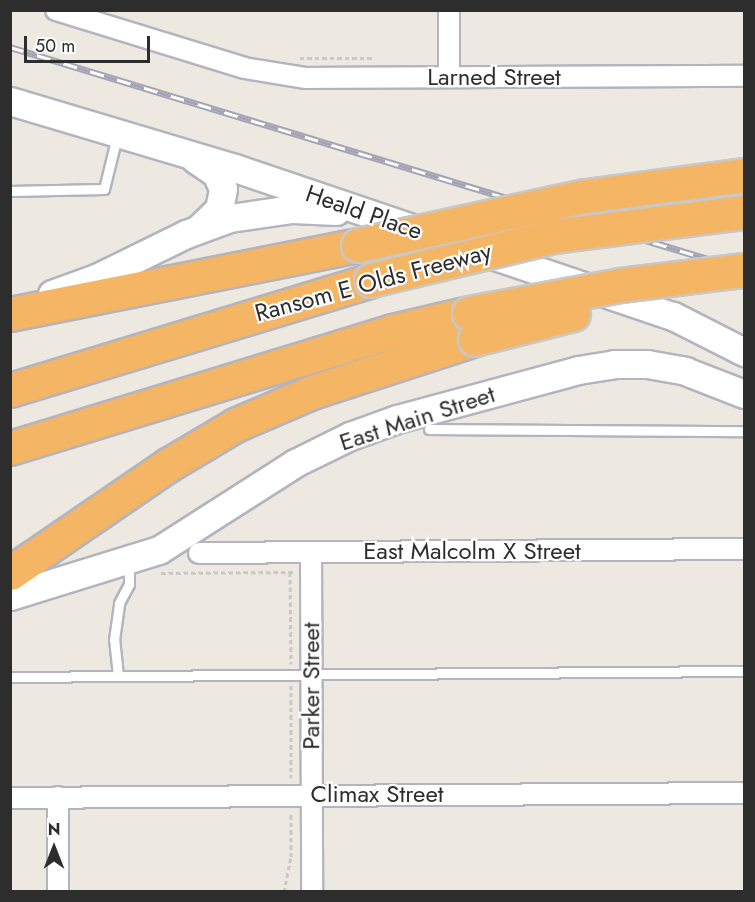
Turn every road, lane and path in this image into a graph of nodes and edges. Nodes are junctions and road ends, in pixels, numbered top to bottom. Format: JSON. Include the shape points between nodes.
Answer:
{"nodes":[{"id":1,"x":56,"y":10,"type":"edge"},
{"id":2,"x":449,"y":10,"type":"edge"},
{"id":3,"x":292,"y":58,"type":"dead end"},
{"id":4,"x":381,"y":58,"type":"dead end"},
{"id":5,"x":744,"y":76,"type":"edge"},
{"id":6,"x":449,"y":77,"type":"junction"},
{"id":7,"x":10,"y":101,"type":"edge"},
{"id":8,"x":118,"y":133,"type":"junction"},
{"id":9,"x":189,"y":156,"type":"junction"},
{"id":10,"x":744,"y":175,"type":"edge"},
{"id":11,"x":10,"y":191,"type":"edge"},
{"id":12,"x":744,"y":212,"type":"edge"},
{"id":13,"x":387,"y":220,"type":"junction"},
{"id":14,"x":198,"y":229,"type":"junction"},
{"id":15,"x":744,"y":270,"type":"edge"},
{"id":16,"x":744,"y":287,"type":"edge"},
{"id":17,"x":10,"y":308,"type":"edge"},
{"id":18,"x":10,"y":314,"type":"edge"},
{"id":19,"x":472,"y":326,"type":"junction"},
{"id":20,"x":744,"y":352,"type":"edge"},
{"id":21,"x":10,"y":390,"type":"edge"},
{"id":22,"x":744,"y":394,"type":"edge"},
{"id":23,"x":429,"y":429,"type":"dead end"},
{"id":24,"x":744,"y":431,"type":"edge"},
{"id":25,"x":10,"y":448,"type":"edge"},
{"id":26,"x":744,"y":549,"type":"edge"},
{"id":27,"x":199,"y":554,"type":"dead end"},
{"id":28,"x":311,"y":562,"type":"junction"},
{"id":29,"x":129,"y":569,"type":"junction"},
{"id":30,"x":290,"y":572,"type":"junction"},
{"id":31,"x":10,"y":573,"type":"edge"},
{"id":32,"x":10,"y":596,"type":"edge"},
{"id":33,"x":744,"y":671,"type":"edge"},
{"id":34,"x":291,"y":674,"type":"junction"},
{"id":35,"x":311,"y":674,"type":"junction"},
{"id":36,"x":118,"y":676,"type":"junction"},
{"id":37,"x":10,"y":677,"type":"edge"},
{"id":38,"x":744,"y":793,"type":"edge"},
{"id":39,"x":312,"y":794,"type":"junction"},
{"id":40,"x":291,"y":795,"type":"junction"},
{"id":41,"x":58,"y":797,"type":"junction"},
{"id":42,"x":10,"y":798,"type":"edge"},
{"id":43,"x":58,"y":891,"type":"edge"},
{"id":44,"x":284,"y":891,"type":"edge"},
{"id":45,"x":312,"y":891,"type":"edge"}],
"edges":[{"from":1,"to":6,"type":"street","name":"Larned Street","via":[[244,69],[306,78]]},
{"from":2,"to":6,"type":"street"},
{"from":3,"to":4,"type":"path"},
{"from":5,"to":6,"type":"street","name":"Larned Street"},
{"from":7,"to":8,"type":"street","name":"Heald Place"},
{"from":8,"to":9,"type":"street","name":"Heald Place"},
{"from":8,"to":11,"type":"lane","via":[[104,189]]},
{"from":9,"to":13,"type":"street","name":"Heald Place"},
{"from":9,"to":14,"type":"street","via":[[212,168],[223,189],[219,209]]},
{"from":10,"to":18,"type":"highway","bridge":true,"via":[[585,196]]},
{"from":12,"to":21,"type":"highway","name":"Ransom E Olds Freeway","bridge":true,"via":[[554,236],[371,280]]},
{"from":13,"to":14,"type":"street","via":[[340,211],[292,209],[246,214]]},
{"from":13,"to":20,"type":"street","name":"Heald Place","via":[[673,316]]},
{"from":14,"to":17,"type":"street","via":[[96,278]]},
{"from":15,"to":19,"type":"highway","bridge":true,"via":[[631,283]]},
{"from":16,"to":19,"type":"highway","bridge":true},
{"from":19,"to":25,"type":"highway","via":[[402,328]]},
{"from":19,"to":31,"type":"highway","via":[[243,421],[168,465]]},
{"from":22,"to":29,"type":"street","name":"East Main Street","via":[[701,375],[657,365],[614,364],[578,370],[397,419],[350,436],[295,463]]},
{"from":23,"to":24,"type":"lane"},
{"from":26,"to":28,"type":"street","name":"East Malcolm X Street"},
{"from":27,"to":28,"type":"street","name":"East Malcolm X Street"},
{"from":28,"to":30,"type":"path"},
{"from":28,"to":35,"type":"street","name":"Parker Street"},
{"from":29,"to":30,"type":"path","via":[[163,573]]},
{"from":29,"to":32,"type":"street","name":"East Main Street"},
{"from":29,"to":36,"type":"lane","via":[[114,640]]},
{"from":30,"to":34,"type":"path"},
{"from":33,"to":35,"type":"lane"},
{"from":34,"to":35,"type":"lane"},
{"from":34,"to":36,"type":"lane"},
{"from":34,"to":40,"type":"path"},
{"from":35,"to":39,"type":"street","name":"Parker Street"},
{"from":36,"to":37,"type":"lane"},
{"from":38,"to":39,"type":"street","name":"Climax Street"},
{"from":39,"to":40,"type":"street","name":"Climax Street"},
{"from":39,"to":45,"type":"street","name":"Parker Street"},
{"from":40,"to":41,"type":"street","name":"Climax Street"},
{"from":40,"to":44,"type":"path","via":[[291,857]]},
{"from":41,"to":42,"type":"street","name":"Climax Street"},
{"from":41,"to":43,"type":"street"}]}
